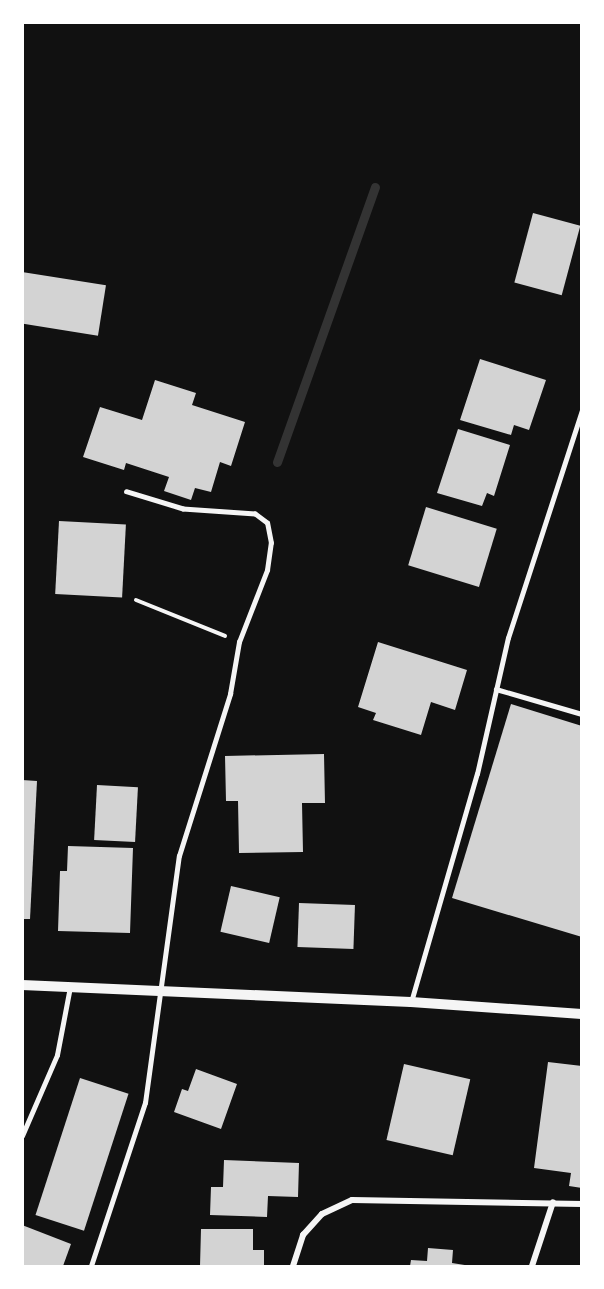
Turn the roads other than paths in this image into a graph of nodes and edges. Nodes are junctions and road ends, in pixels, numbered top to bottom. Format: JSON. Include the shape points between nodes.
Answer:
{"nodes":[{"id":1,"x":582,"y":410,"type":"edge"},
{"id":2,"x":127,"y":492,"type":"dead end"},
{"id":3,"x":496,"y":689,"type":"junction"},
{"id":4,"x":582,"y":714,"type":"edge"},
{"id":5,"x":22,"y":986,"type":"edge"},
{"id":6,"x":70,"y":987,"type":"junction"},
{"id":7,"x":162,"y":991,"type":"junction"},
{"id":8,"x":411,"y":1002,"type":"junction"},
{"id":9,"x":582,"y":1014,"type":"edge"},
{"id":10,"x":22,"y":1136,"type":"edge"},
{"id":11,"x":554,"y":1202,"type":"junction"},
{"id":12,"x":582,"y":1204,"type":"edge"},
{"id":13,"x":91,"y":1266,"type":"edge"},
{"id":14,"x":293,"y":1266,"type":"edge"},
{"id":15,"x":532,"y":1266,"type":"edge"}],
"edges":[{"from":1,"to":3,"type":"lane","via":[[508,638]]},
{"from":2,"to":7,"type":"lane","via":[[183,509],[255,514],[267,523],[271,543],[267,570],[239,642],[230,694],[179,856]]},
{"from":3,"to":4,"type":"lane"},
{"from":3,"to":8,"type":"lane","via":[[474,785]]},
{"from":5,"to":6,"type":"street"},
{"from":6,"to":7,"type":"street"},
{"from":6,"to":10,"type":"lane","via":[[57,1054]]},
{"from":7,"to":8,"type":"street"},
{"from":7,"to":13,"type":"lane","via":[[146,1103]]},
{"from":8,"to":9,"type":"street"},
{"from":11,"to":12,"type":"street"},
{"from":11,"to":14,"type":"street","via":[[352,1200],[322,1214],[303,1234]]},
{"from":11,"to":15,"type":"street"}]}
